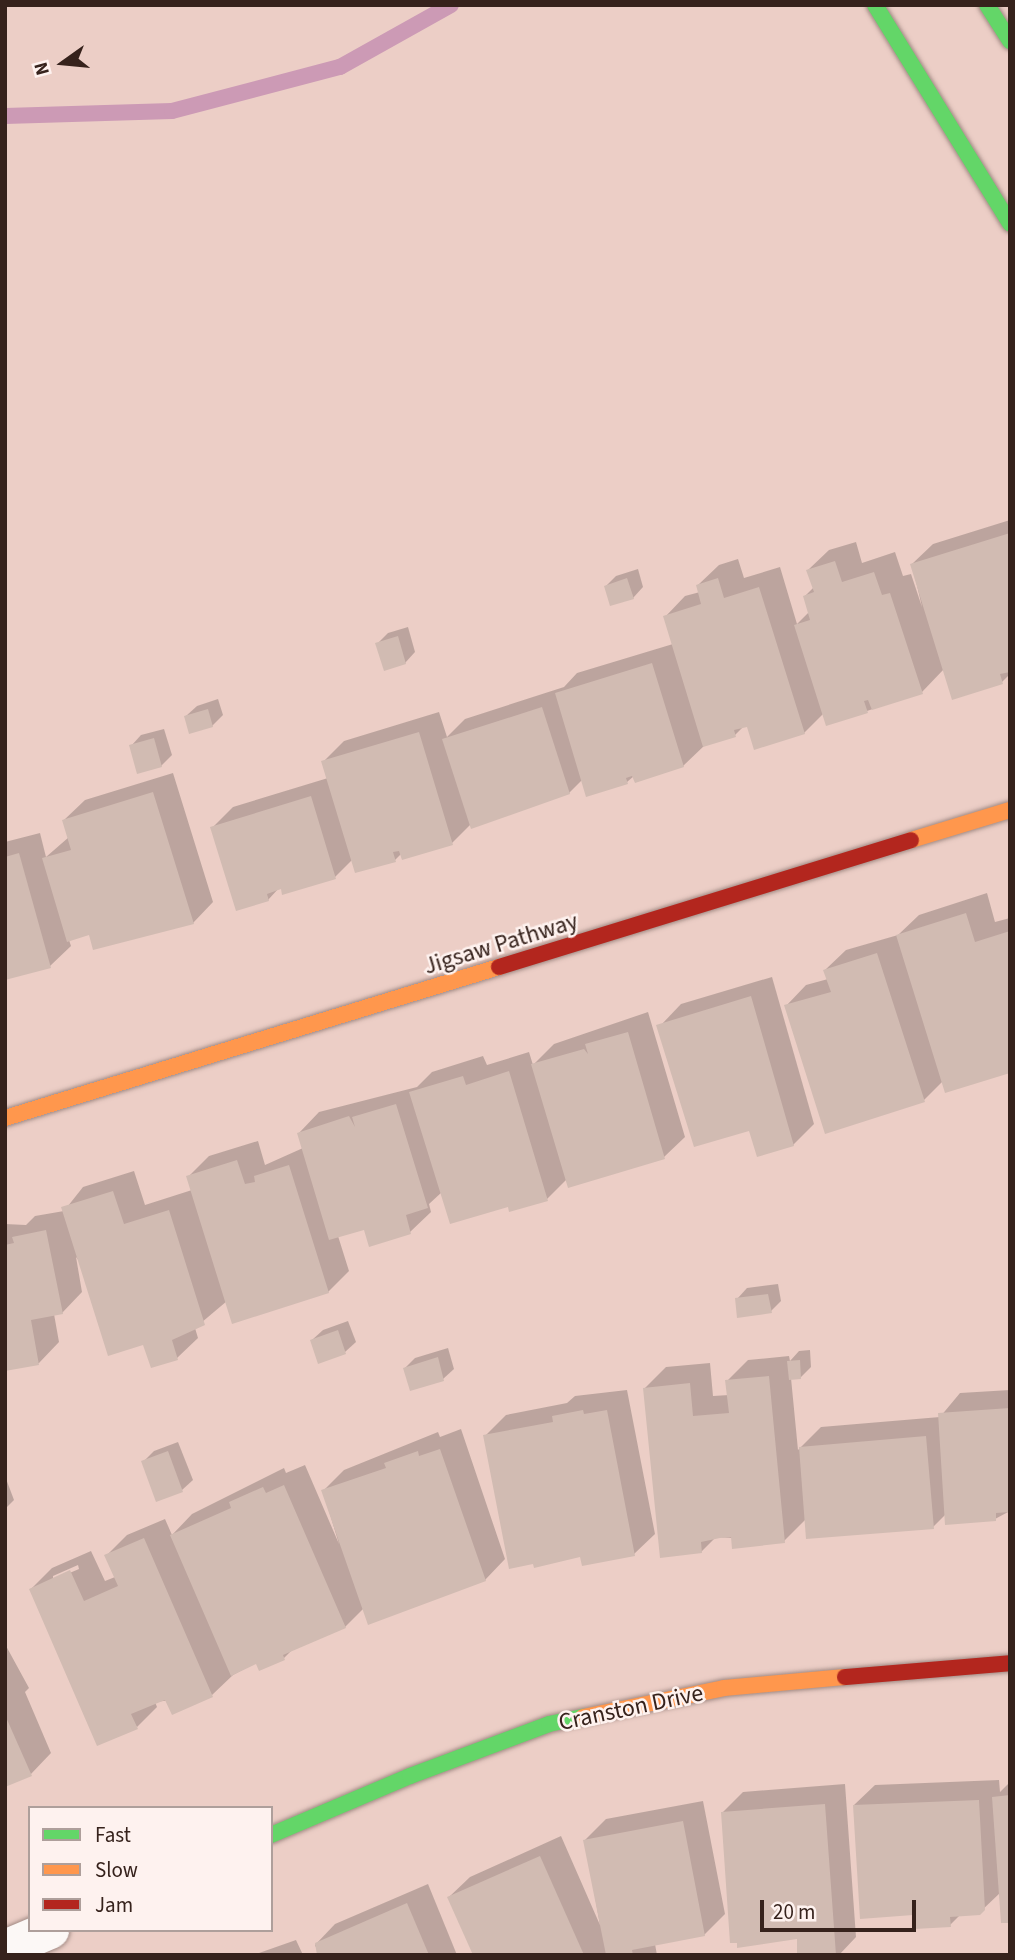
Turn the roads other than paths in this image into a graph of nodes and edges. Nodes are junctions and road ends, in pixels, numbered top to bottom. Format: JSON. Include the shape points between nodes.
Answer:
{"nodes":[{"id":1,"x":875,"y":5,"type":"edge"},
{"id":2,"x":987,"y":5,"type":"edge"},
{"id":3,"x":1010,"y":41,"type":"edge"},
{"id":4,"x":1010,"y":224,"type":"edge"},
{"id":5,"x":1010,"y":810,"type":"edge"},
{"id":6,"x":5,"y":1118,"type":"edge"},
{"id":7,"x":1010,"y":1663,"type":"edge"},
{"id":8,"x":273,"y":1834,"type":"edge"},
{"id":9,"x":46,"y":1932,"type":"edge"},
{"id":10,"x":5,"y":1950,"type":"edge"}],
"edges":[{"from":1,"to":4,"type":"street"},
{"from":2,"to":3,"type":"street"},
{"from":5,"to":6,"type":"street","name":"Jigsaw Pathway"},
{"from":7,"to":8,"type":"street","name":"Cranston Drive","via":[[724,1688],[549,1724]]},
{"from":9,"to":10,"type":"street"}]}
